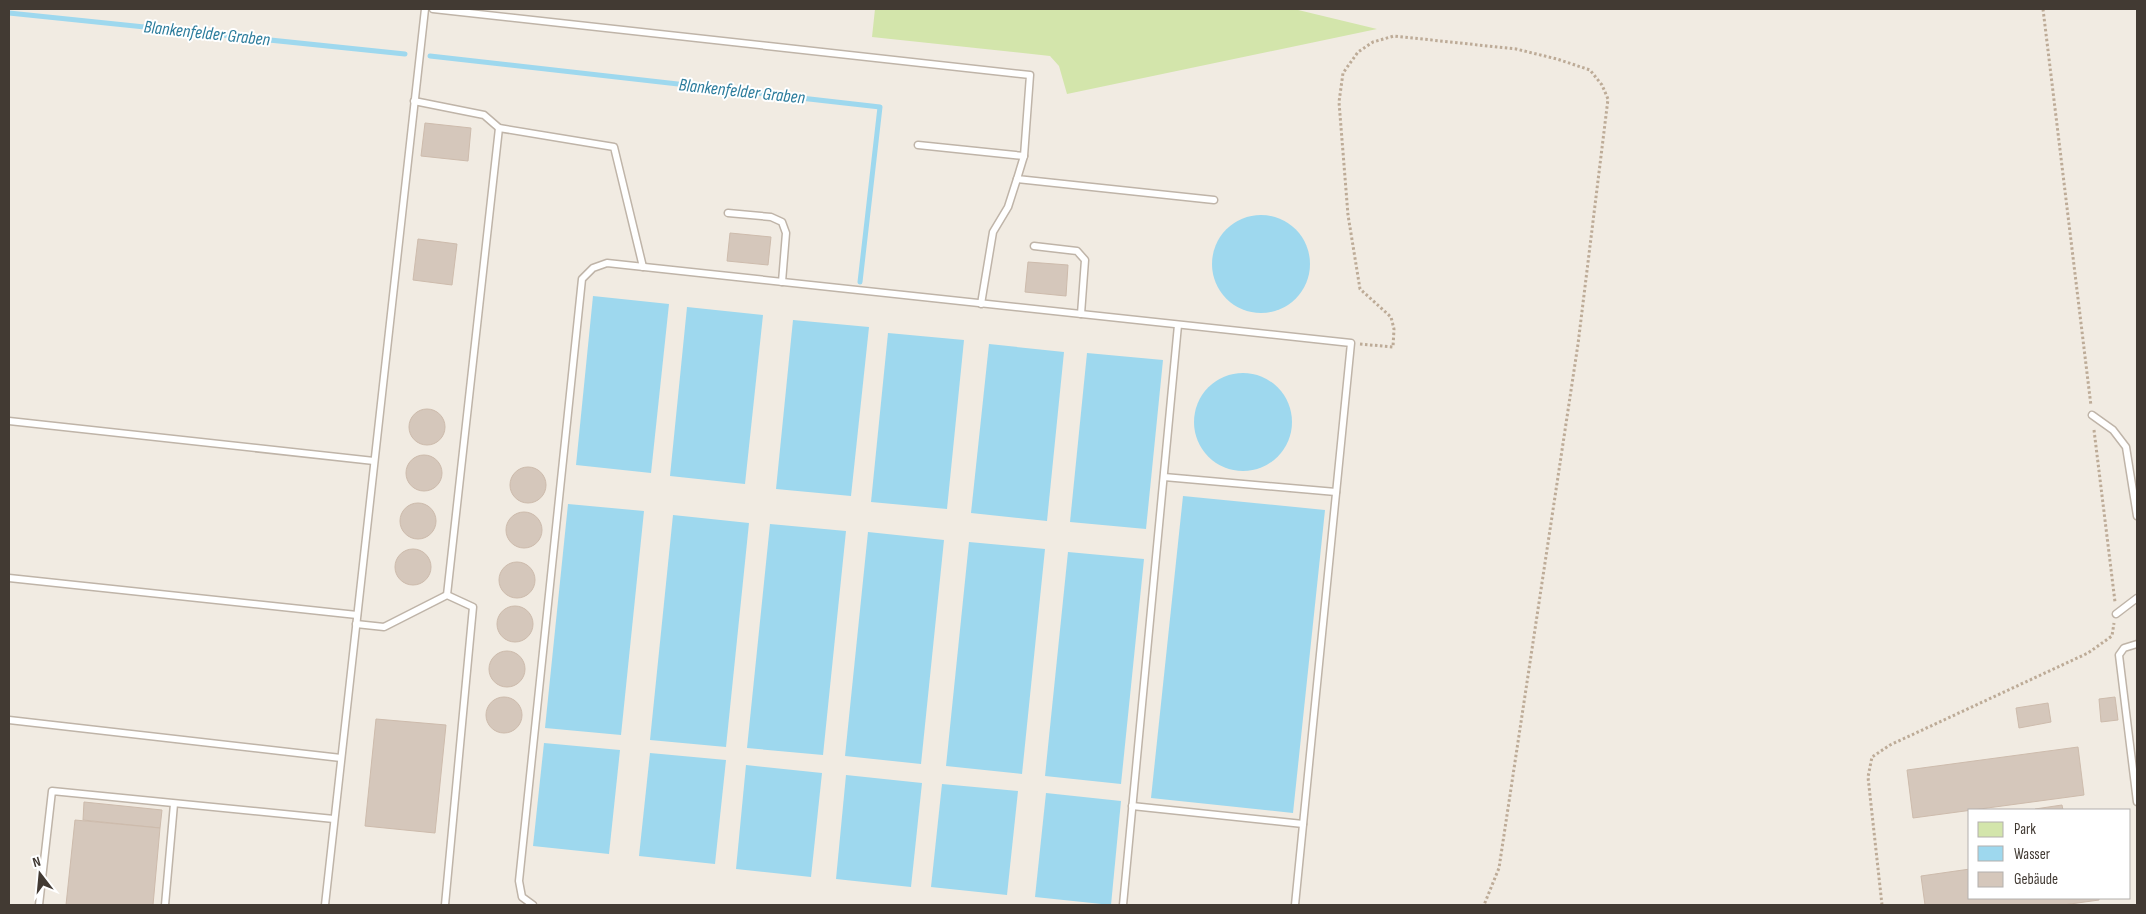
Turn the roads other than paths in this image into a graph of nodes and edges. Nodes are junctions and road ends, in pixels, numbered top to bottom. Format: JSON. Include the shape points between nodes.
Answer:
{"nodes":[{"id":1,"x":425,"y":9,"type":"edge"},
{"id":2,"x":433,"y":9,"type":"edge"},
{"id":3,"x":414,"y":101,"type":"junction"},
{"id":4,"x":499,"y":128,"type":"junction"},
{"id":5,"x":918,"y":145,"type":"dead end"},
{"id":6,"x":1024,"y":156,"type":"junction"},
{"id":7,"x":1017,"y":179,"type":"junction"},
{"id":8,"x":1214,"y":200,"type":"dead end"},
{"id":9,"x":728,"y":213,"type":"dead end"},
{"id":10,"x":1034,"y":246,"type":"dead end"},
{"id":11,"x":643,"y":267,"type":"junction"},
{"id":12,"x":782,"y":282,"type":"junction"},
{"id":13,"x":982,"y":304,"type":"junction"},
{"id":14,"x":1081,"y":314,"type":"junction"},
{"id":15,"x":1178,"y":324,"type":"junction"},
{"id":16,"x":2092,"y":415,"type":"road end"},
{"id":17,"x":9,"y":421,"type":"edge"},
{"id":18,"x":374,"y":461,"type":"junction"},
{"id":19,"x":1164,"y":477,"type":"junction"},
{"id":20,"x":1336,"y":492,"type":"junction"},
{"id":21,"x":2137,"y":516,"type":"edge"},
{"id":22,"x":9,"y":578,"type":"edge"},
{"id":23,"x":446,"y":595,"type":"junction"},
{"id":24,"x":2137,"y":598,"type":"edge"},
{"id":25,"x":2116,"y":614,"type":"road end"},
{"id":26,"x":357,"y":615,"type":"junction"},
{"id":27,"x":356,"y":624,"type":"junction"},
{"id":28,"x":2137,"y":644,"type":"edge"},
{"id":29,"x":9,"y":720,"type":"edge"},
{"id":30,"x":341,"y":758,"type":"junction"},
{"id":31,"x":2137,"y":802,"type":"edge"},
{"id":32,"x":174,"y":804,"type":"junction"},
{"id":33,"x":1132,"y":806,"type":"junction"},
{"id":34,"x":334,"y":820,"type":"junction"},
{"id":35,"x":1303,"y":824,"type":"junction"},
{"id":36,"x":39,"y":905,"type":"edge"},
{"id":37,"x":164,"y":905,"type":"edge"},
{"id":38,"x":325,"y":905,"type":"edge"},
{"id":39,"x":445,"y":905,"type":"edge"},
{"id":40,"x":533,"y":905,"type":"edge"},
{"id":41,"x":1123,"y":905,"type":"edge"},
{"id":42,"x":1295,"y":905,"type":"edge"}],
"edges":[{"from":1,"to":3,"type":"lane"},
{"from":2,"to":6,"type":"lane","via":[[1030,75]]},
{"from":3,"to":4,"type":"lane","via":[[484,115]]},
{"from":3,"to":18,"type":"lane"},
{"from":4,"to":11,"type":"lane","via":[[614,147]]},
{"from":4,"to":23,"type":"lane"},
{"from":5,"to":6,"type":"lane"},
{"from":6,"to":7,"type":"lane"},
{"from":7,"to":8,"type":"lane"},
{"from":7,"to":13,"type":"lane","via":[[1008,207],[993,232]]},
{"from":9,"to":12,"type":"lane","via":[[782,222],[786,232]]},
{"from":10,"to":14,"type":"lane","via":[[1077,251],[1085,260]]},
{"from":11,"to":12,"type":"lane"},
{"from":11,"to":40,"type":"lane","via":[[607,263],[593,268],[582,279],[519,881],[522,897]]},
{"from":12,"to":13,"type":"lane"},
{"from":13,"to":14,"type":"lane"},
{"from":14,"to":15,"type":"lane"},
{"from":15,"to":19,"type":"lane"},
{"from":15,"to":20,"type":"lane","via":[[1351,343]]},
{"from":16,"to":21,"type":"lane","via":[[2113,430],[2126,447]]},
{"from":17,"to":18,"type":"lane"},
{"from":18,"to":26,"type":"lane"},
{"from":19,"to":20,"type":"lane"},
{"from":19,"to":33,"type":"lane"},
{"from":20,"to":35,"type":"lane"},
{"from":22,"to":26,"type":"lane"},
{"from":23,"to":27,"type":"lane","via":[[384,627]]},
{"from":23,"to":39,"type":"lane","via":[[473,607]]},
{"from":24,"to":25,"type":"lane"},
{"from":26,"to":27,"type":"lane"},
{"from":27,"to":30,"type":"lane"},
{"from":28,"to":31,"type":"lane","via":[[2124,648],[2119,655]]},
{"from":29,"to":30,"type":"lane"},
{"from":30,"to":34,"type":"lane"},
{"from":32,"to":34,"type":"lane"},
{"from":32,"to":36,"type":"lane","via":[[52,791]]},
{"from":32,"to":37,"type":"lane"},
{"from":33,"to":35,"type":"lane"},
{"from":33,"to":41,"type":"lane"},
{"from":34,"to":38,"type":"lane"},
{"from":35,"to":42,"type":"lane"}]}
